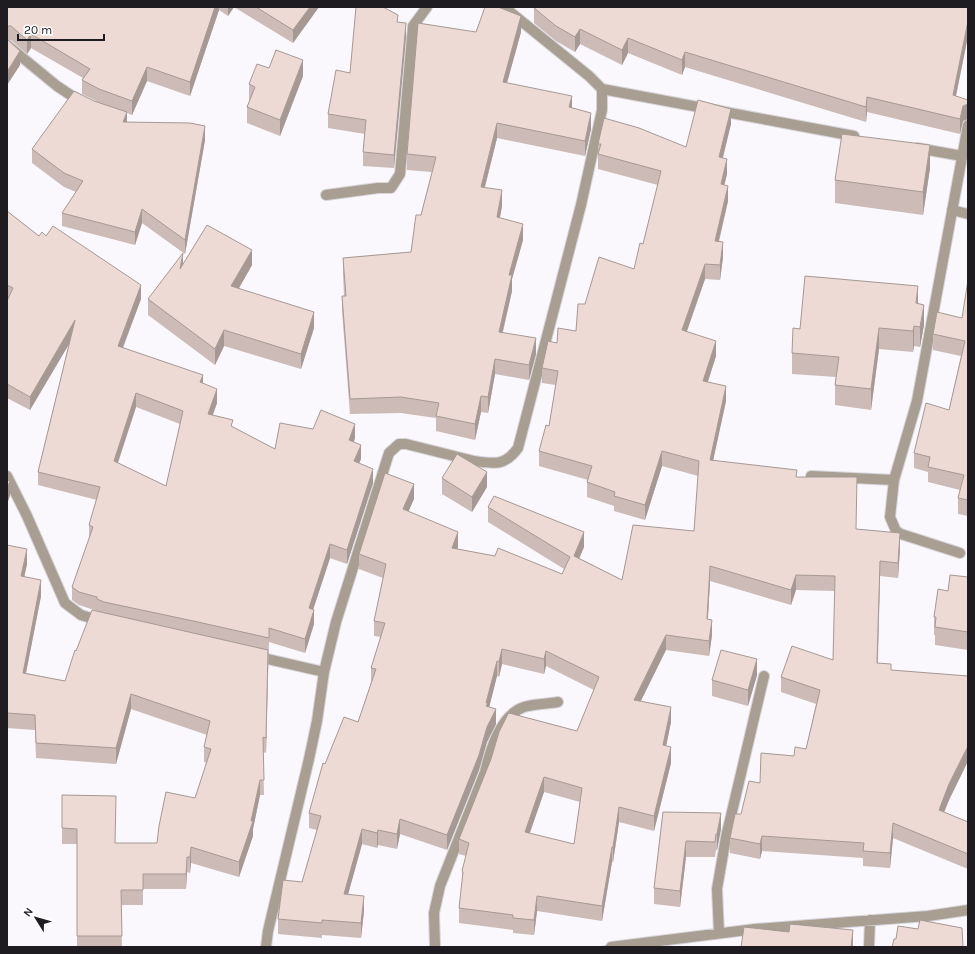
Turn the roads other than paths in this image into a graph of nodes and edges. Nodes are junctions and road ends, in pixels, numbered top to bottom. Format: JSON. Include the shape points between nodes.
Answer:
{"nodes":[{"id":1,"x":426,"y":7,"type":"edge"},
{"id":2,"x":511,"y":9,"type":"edge"},
{"id":3,"x":7,"y":44,"type":"edge"},
{"id":4,"x":602,"y":89,"type":"junction"},
{"id":5,"x":89,"y":105,"type":"edge"},
{"id":6,"x":968,"y":125,"type":"edge"},
{"id":7,"x":860,"y":137,"type":"edge"},
{"id":8,"x":907,"y":146,"type":"edge"},
{"id":9,"x":962,"y":156,"type":"junction"},
{"id":10,"x":326,"y":195,"type":"dead end"},
{"id":11,"x":952,"y":210,"type":"junction"},
{"id":12,"x":968,"y":214,"type":"edge"},
{"id":13,"x":7,"y":476,"type":"edge"},
{"id":14,"x":811,"y":476,"type":"edge"},
{"id":15,"x":894,"y":480,"type":"junction"},
{"id":16,"x":960,"y":553,"type":"dead end"},
{"id":17,"x":109,"y":623,"type":"edge"},
{"id":18,"x":242,"y":653,"type":"edge"},
{"id":19,"x":324,"y":672,"type":"junction"},
{"id":20,"x":764,"y":676,"type":"dead end"},
{"id":21,"x":558,"y":702,"type":"dead end"},
{"id":22,"x":968,"y":910,"type":"edge"},
{"id":23,"x":870,"y":920,"type":"junction"},
{"id":24,"x":719,"y":933,"type":"junction"},
{"id":25,"x":266,"y":947,"type":"edge"},
{"id":26,"x":435,"y":947,"type":"edge"},
{"id":27,"x":611,"y":947,"type":"edge"},
{"id":28,"x":869,"y":947,"type":"edge"}],
"edges":[{"from":1,"to":10,"type":"street","via":[[413,26],[400,174],[390,188]]},
{"from":2,"to":4,"type":"street"},
{"from":3,"to":5,"type":"street","via":[[57,86]]},
{"from":4,"to":7,"type":"street"},
{"from":4,"to":19,"type":"street","via":[[602,110],[581,205],[518,448],[505,461],[499,462],[474,461],[406,444],[399,444],[389,453],[336,622]]},
{"from":6,"to":9,"type":"street"},
{"from":8,"to":9,"type":"street"},
{"from":9,"to":11,"type":"street"},
{"from":11,"to":12,"type":"street"},
{"from":11,"to":15,"type":"street","via":[[917,401]]},
{"from":13,"to":17,"type":"street","via":[[65,603],[81,615]]},
{"from":14,"to":15,"type":"street"},
{"from":15,"to":16,"type":"street","via":[[890,517],[896,531]]},
{"from":18,"to":19,"type":"street"},
{"from":19,"to":25,"type":"street","via":[[316,728]]},
{"from":20,"to":24,"type":"street","via":[[726,837],[717,889]]},
{"from":21,"to":26,"type":"street","via":[[524,708],[509,717],[500,731],[440,886],[434,912]]},
{"from":22,"to":23,"type":"street"},
{"from":23,"to":24,"type":"street"},
{"from":23,"to":28,"type":"street"},
{"from":24,"to":27,"type":"street"}]}
